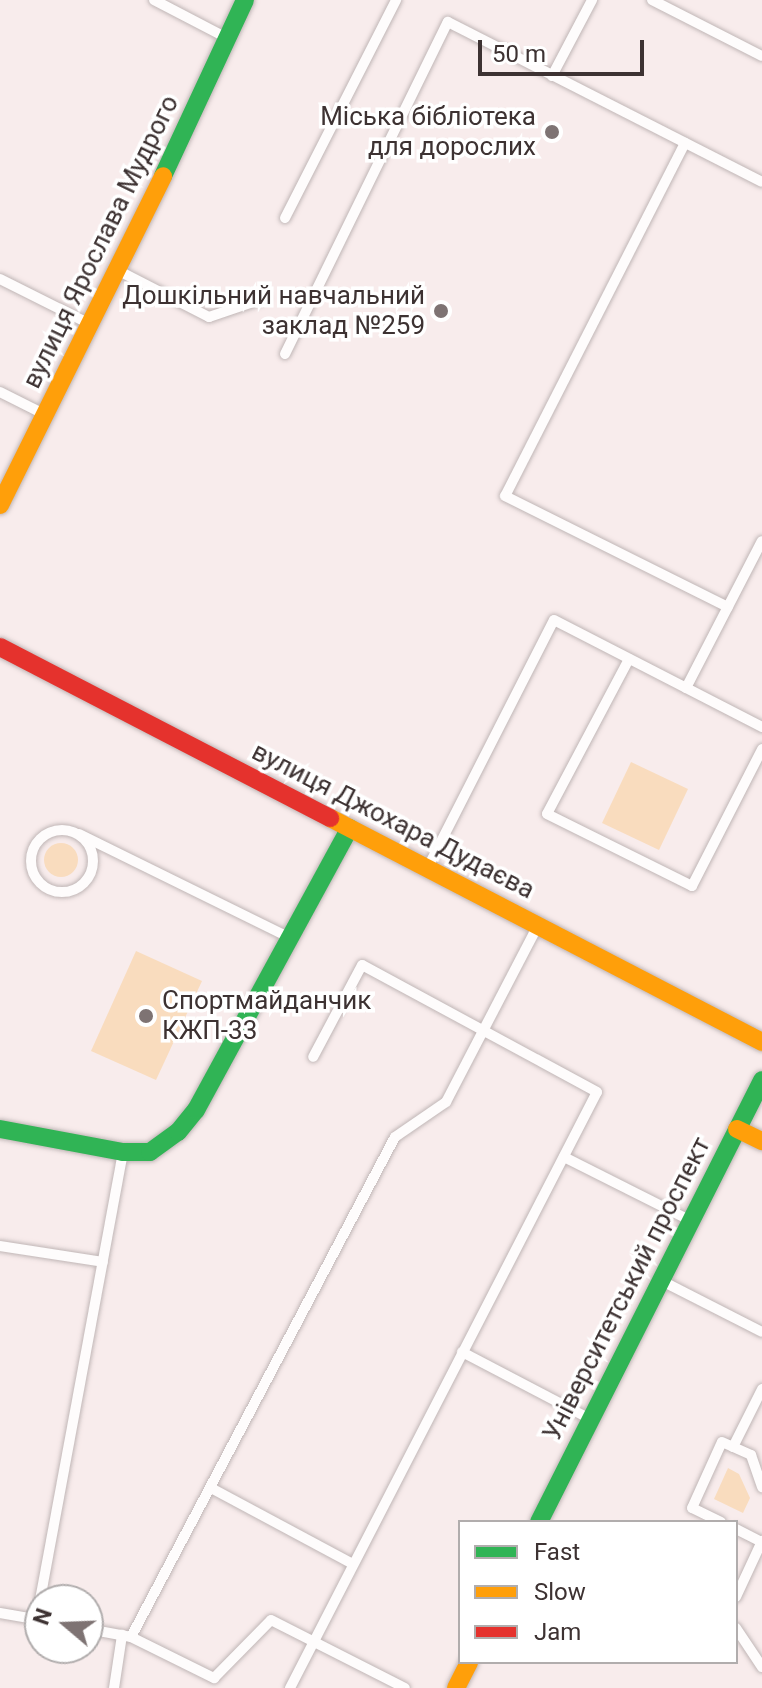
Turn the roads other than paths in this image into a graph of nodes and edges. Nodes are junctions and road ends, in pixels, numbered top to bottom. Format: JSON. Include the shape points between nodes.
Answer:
{"nodes":[{"id":1,"x":154,"y":0,"type":"edge"},
{"id":2,"x":245,"y":0,"type":"edge"},
{"id":3,"x":396,"y":0,"type":"edge"},
{"id":4,"x":592,"y":0,"type":"edge"},
{"id":5,"x":652,"y":0,"type":"edge"},
{"id":6,"x":227,"y":38,"type":"junction"},
{"id":7,"x":762,"y":56,"type":"edge"},
{"id":8,"x":552,"y":76,"type":"junction"},
{"id":9,"x":685,"y":143,"type":"junction"},
{"id":10,"x":762,"y":182,"type":"edge"},
{"id":11,"x":285,"y":218,"type":"dead end"},
{"id":12,"x":119,"y":271,"type":"junction"},
{"id":13,"x":0,"y":279,"type":"edge"},
{"id":14,"x":265,"y":298,"type":"dead end"},
{"id":15,"x":92,"y":325,"type":"junction"},
{"id":16,"x":285,"y":354,"type":"dead end"},
{"id":17,"x":0,"y":392,"type":"edge"},
{"id":18,"x":46,"y":415,"type":"junction"},
{"id":19,"x":0,"y":505,"type":"edge"},
{"id":20,"x":762,"y":541,"type":"edge"},
{"id":21,"x":728,"y":607,"type":"junction"},
{"id":22,"x":0,"y":647,"type":"edge"},
{"id":23,"x":629,"y":659,"type":"junction"},
{"id":24,"x":686,"y":688,"type":"junction"},
{"id":25,"x":762,"y":727,"type":"edge"},
{"id":26,"x":762,"y":749,"type":"edge"},
{"id":27,"x":350,"y":828,"type":"junction"},
{"id":28,"x":79,"y":834,"type":"junction"},
{"id":29,"x":427,"y":868,"type":"junction"},
{"id":30,"x":537,"y":926,"type":"junction"},
{"id":31,"x":288,"y":937,"type":"junction"},
{"id":32,"x":483,"y":1031,"type":"junction"},
{"id":33,"x":762,"y":1042,"type":"edge"},
{"id":34,"x":313,"y":1057,"type":"dead end"},
{"id":35,"x":762,"y":1080,"type":"edge"},
{"id":36,"x":0,"y":1129,"type":"edge"},
{"id":37,"x":737,"y":1129,"type":"junction"},
{"id":38,"x":762,"y":1141,"type":"edge"},
{"id":39,"x":123,"y":1152,"type":"junction"},
{"id":40,"x":564,"y":1157,"type":"junction"},
{"id":41,"x":691,"y":1221,"type":"junction"},
{"id":42,"x":0,"y":1246,"type":"edge"},
{"id":43,"x":103,"y":1262,"type":"junction"},
{"id":44,"x":660,"y":1280,"type":"junction"},
{"id":45,"x":762,"y":1332,"type":"edge"},
{"id":46,"x":462,"y":1352,"type":"junction"},
{"id":47,"x":762,"y":1389,"type":"edge"},
{"id":48,"x":591,"y":1420,"type":"junction"},
{"id":49,"x":733,"y":1447,"type":"junction"},
{"id":50,"x":762,"y":1487,"type":"edge"},
{"id":51,"x":211,"y":1488,"type":"junction"},
{"id":52,"x":543,"y":1520,"type":"edge"},
{"id":53,"x":717,"y":1520,"type":"edge"},
{"id":54,"x":738,"y":1530,"type":"edge"},
{"id":55,"x":762,"y":1542,"type":"edge"},
{"id":56,"x":353,"y":1564,"type":"junction"},
{"id":57,"x":43,"y":1584,"type":"edge"},
{"id":58,"x":738,"y":1593,"type":"edge"},
{"id":59,"x":0,"y":1613,"type":"edge"},
{"id":60,"x":24,"y":1617,"type":"edge"},
{"id":61,"x":738,"y":1631,"type":"edge"},
{"id":62,"x":104,"y":1632,"type":"edge"},
{"id":63,"x":126,"y":1636,"type":"junction"},
{"id":64,"x":313,"y":1641,"type":"junction"},
{"id":65,"x":468,"y":1664,"type":"edge"},
{"id":66,"x":762,"y":1667,"type":"edge"},
{"id":67,"x":213,"y":1683,"type":"edge"},
{"id":68,"x":114,"y":1688,"type":"edge"},
{"id":69,"x":290,"y":1688,"type":"edge"},
{"id":70,"x":405,"y":1688,"type":"edge"},
{"id":71,"x":456,"y":1688,"type":"edge"}],
"edges":[{"from":1,"to":6,"type":"lane"},
{"from":2,"to":6,"type":"street","name":"вулиця Ярослава Мудрого"},
{"from":3,"to":11,"type":"lane"},
{"from":4,"to":8,"type":"lane"},
{"from":5,"to":7,"type":"lane"},
{"from":6,"to":12,"type":"street","name":"вулиця Ярослава Мудрого"},
{"from":8,"to":9,"type":"lane"},
{"from":8,"to":16,"type":"lane","via":[[448,22]]},
{"from":9,"to":10,"type":"lane"},
{"from":9,"to":21,"type":"lane","via":[[505,496]]},
{"from":12,"to":14,"type":"lane","via":[[209,317]]},
{"from":12,"to":15,"type":"street","name":"вулиця Ярослава Мудрого"},
{"from":13,"to":15,"type":"lane"},
{"from":15,"to":18,"type":"street","name":"вулиця Ярослава Мудрого"},
{"from":17,"to":18,"type":"lane"},
{"from":18,"to":19,"type":"street","name":"вулиця Ярослава Мудрого"},
{"from":20,"to":21,"type":"lane"},
{"from":21,"to":24,"type":"lane"},
{"from":22,"to":27,"type":"street","name":"вулиця Джохара Дудаєва"},
{"from":23,"to":24,"type":"lane"},
{"from":23,"to":26,"type":"lane","via":[[547,814],[692,886]]},
{"from":23,"to":29,"type":"lane","via":[[554,620]]},
{"from":24,"to":25,"type":"lane"},
{"from":27,"to":29,"type":"street","name":"вулиця Джохара Дудаєва"},
{"from":27,"to":31,"type":"street"},
{"from":28,"to":28,"type":"lane","via":[[92,851],[87,880],[62,893],[41,885],[32,874],[34,845],[58,829]]},
{"from":28,"to":31,"type":"lane"},
{"from":29,"to":30,"type":"street","name":"вулиця Джохара Дудаєва"},
{"from":30,"to":32,"type":"lane"},
{"from":30,"to":33,"type":"street","name":"вулиця Джохара Дудаєва"},
{"from":31,"to":39,"type":"street","via":[[196,1110],[178,1132],[150,1152]]},
{"from":32,"to":34,"type":"lane","via":[[362,965]]},
{"from":32,"to":40,"type":"lane","via":[[597,1092]]},
{"from":32,"to":51,"type":"lane","via":[[446,1102],[395,1137]]},
{"from":35,"to":37,"type":"street","name":"Університетський проспект"},
{"from":36,"to":39,"type":"street"},
{"from":37,"to":38,"type":"street"},
{"from":37,"to":41,"type":"street","name":"Університетський проспект"},
{"from":39,"to":43,"type":"lane"},
{"from":40,"to":41,"type":"lane"},
{"from":40,"to":46,"type":"lane"},
{"from":41,"to":44,"type":"street","name":"Університетський проспект"},
{"from":42,"to":43,"type":"lane"},
{"from":43,"to":57,"type":"lane"},
{"from":44,"to":45,"type":"lane"},
{"from":44,"to":48,"type":"street","name":"Університетський проспект"},
{"from":46,"to":48,"type":"lane"},
{"from":46,"to":56,"type":"lane"},
{"from":47,"to":49,"type":"lane"},
{"from":48,"to":52,"type":"street","name":"Університетський проспект"},
{"from":49,"to":50,"type":"lane","via":[[751,1455]]},
{"from":49,"to":53,"type":"lane","via":[[722,1442],[692,1508]]},
{"from":51,"to":56,"type":"lane"},
{"from":51,"to":63,"type":"lane"},
{"from":54,"to":55,"type":"lane"},
{"from":55,"to":58,"type":"lane"},
{"from":56,"to":64,"type":"lane"},
{"from":59,"to":60,"type":"lane"},
{"from":61,"to":66,"type":"lane"},
{"from":62,"to":63,"type":"lane"},
{"from":63,"to":67,"type":"lane"},
{"from":63,"to":68,"type":"lane"},
{"from":64,"to":67,"type":"lane","via":[[271,1620]]},
{"from":64,"to":69,"type":"lane"},
{"from":64,"to":70,"type":"lane"},
{"from":65,"to":71,"type":"street"}]}
